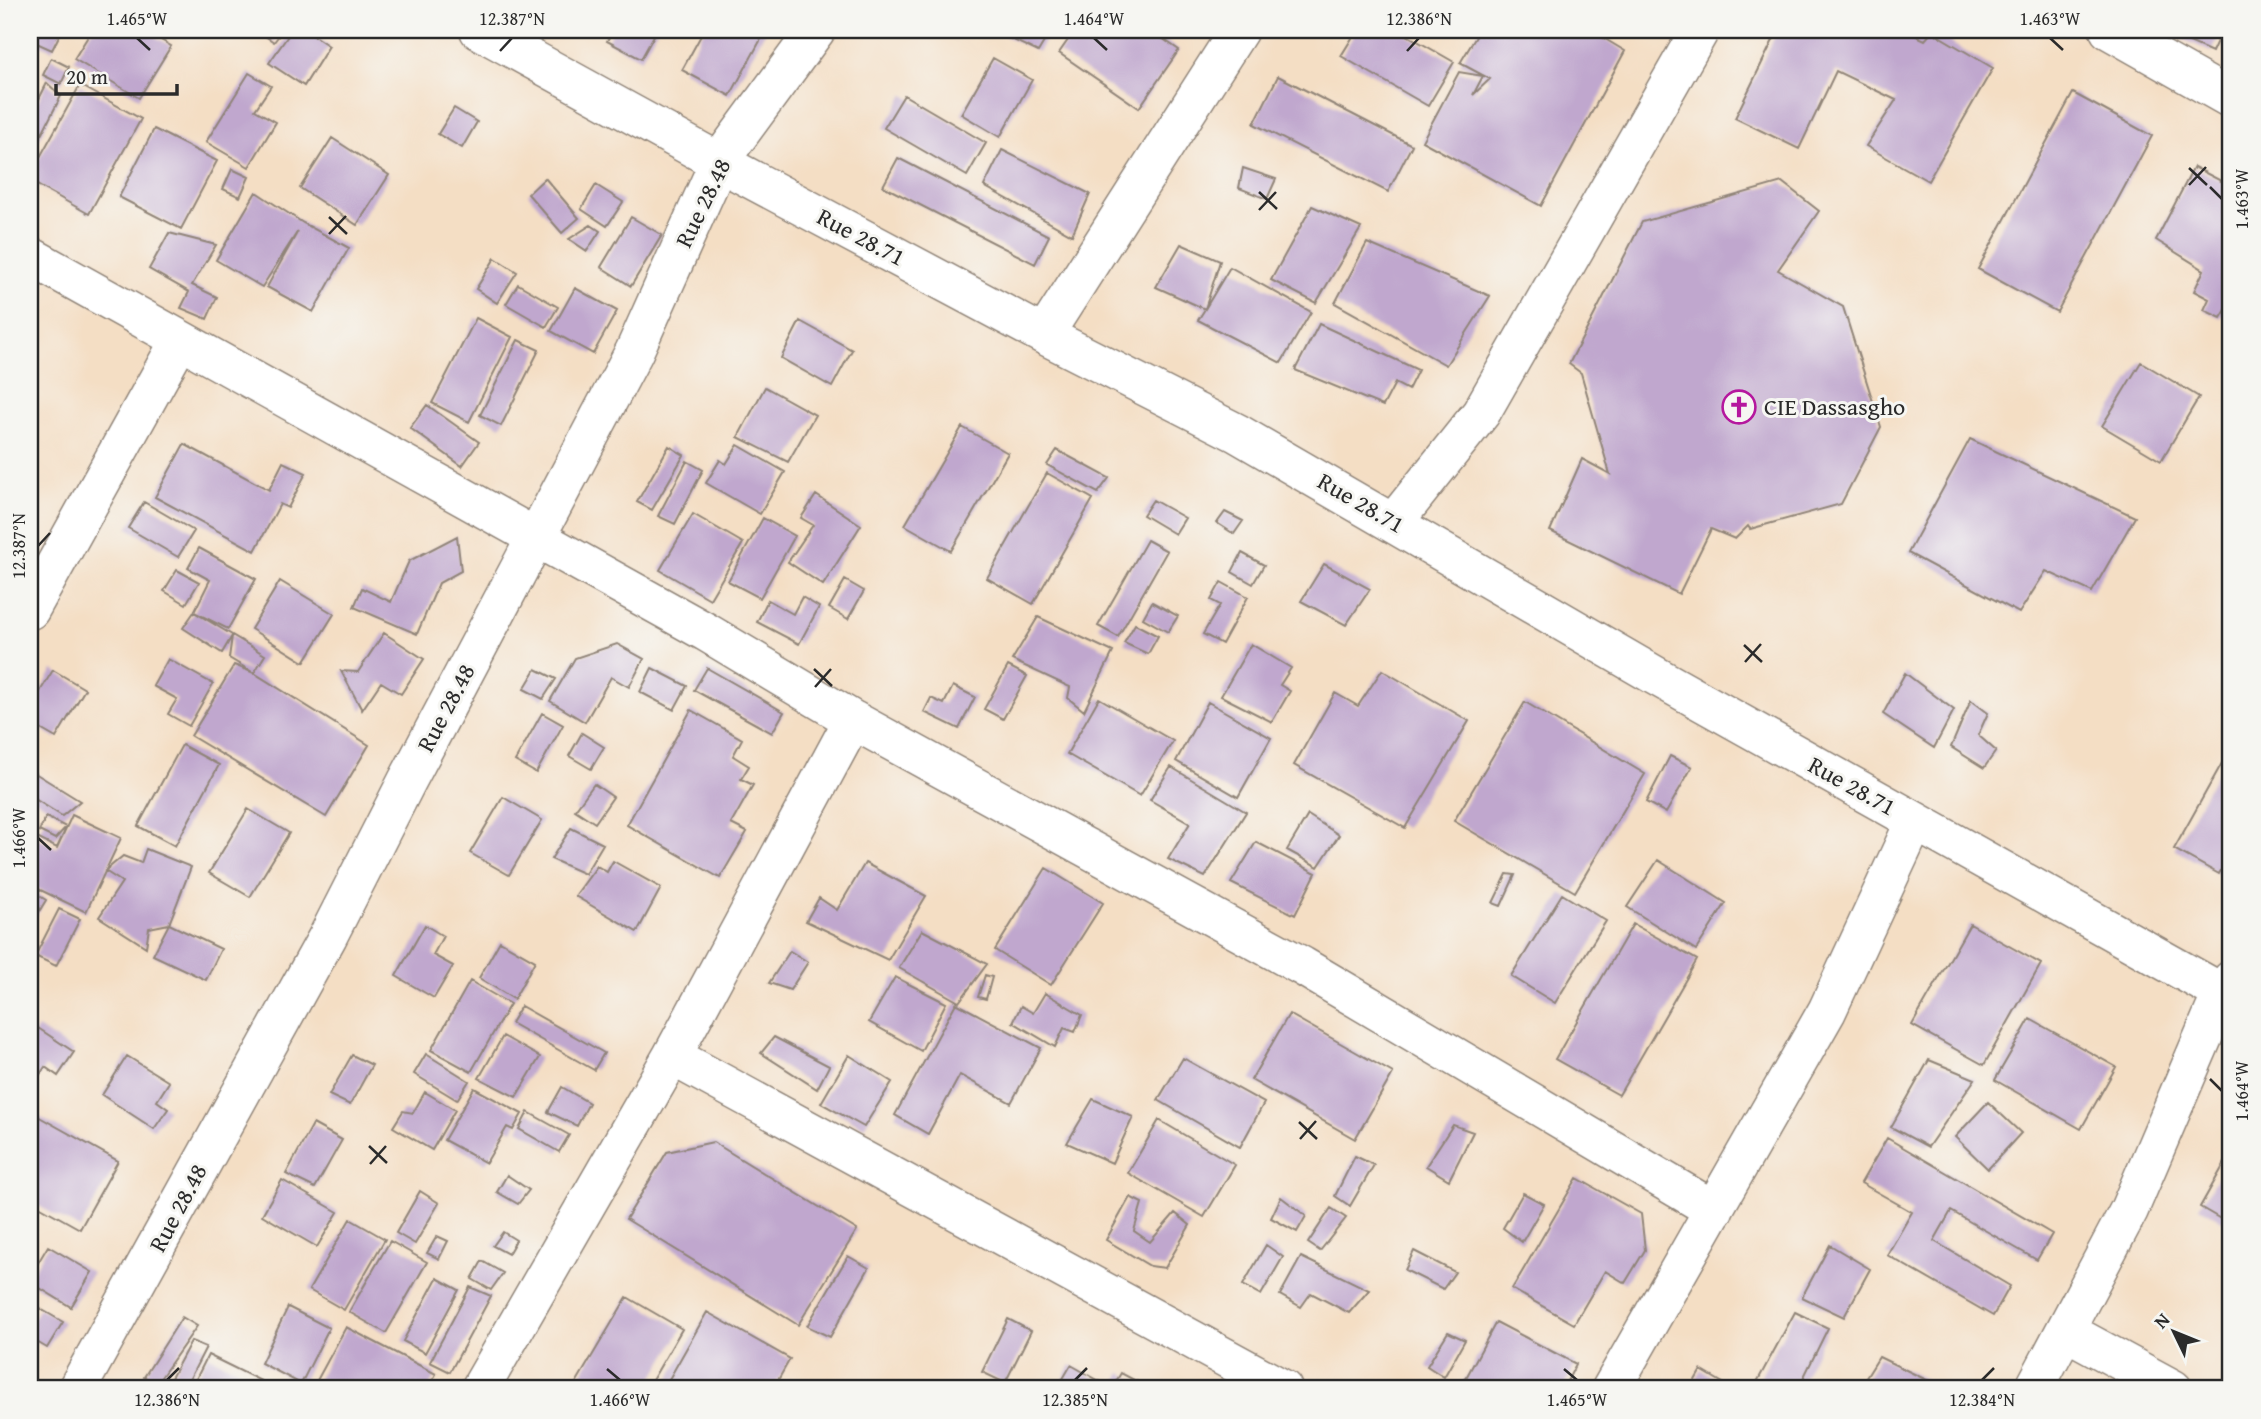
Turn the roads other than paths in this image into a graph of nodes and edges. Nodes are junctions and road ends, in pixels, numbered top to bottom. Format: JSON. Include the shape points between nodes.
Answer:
{"nodes":[{"id":1,"x":479,"y":30,"type":"edge"},
{"id":2,"x":816,"y":30,"type":"edge"},
{"id":3,"x":1239,"y":30,"type":"edge"},
{"id":4,"x":1700,"y":30,"type":"edge"},
{"id":5,"x":2109,"y":30,"type":"edge"},
{"id":6,"x":2231,"y":99,"type":"edge"},
{"id":7,"x":719,"y":162,"type":"junction"},
{"id":8,"x":30,"y":256,"type":"edge"},
{"id":9,"x":1044,"y":335,"type":"junction"},
{"id":10,"x":180,"y":340,"type":"junction"},
{"id":11,"x":1394,"y":522,"type":"junction"},
{"id":12,"x":536,"y":537,"type":"junction"},
{"id":13,"x":30,"y":610,"type":"edge"},
{"id":14,"x":853,"y":720,"type":"junction"},
{"id":15,"x":1915,"y":821,"type":"junction"},
{"id":16,"x":2228,"y":990,"type":"edge"},
{"id":17,"x":672,"y":1056,"type":"junction"},
{"id":18,"x":1714,"y":1210,"type":"junction"},
{"id":19,"x":2066,"y":1331,"type":"junction"},
{"id":20,"x":77,"y":1389,"type":"edge"},
{"id":21,"x":481,"y":1389,"type":"edge"},
{"id":22,"x":1283,"y":1389,"type":"edge"},
{"id":23,"x":1611,"y":1389,"type":"edge"},
{"id":24,"x":2034,"y":1389,"type":"edge"},
{"id":25,"x":2173,"y":1389,"type":"edge"}],
"edges":[{"from":1,"to":7,"type":"street","name":"Rue 28.71"},
{"from":2,"to":7,"type":"street","name":"Rue 28.48"},
{"from":3,"to":9,"type":"street"},
{"from":4,"to":11,"type":"street","via":[[1481,413]]},
{"from":5,"to":6,"type":"street"},
{"from":7,"to":9,"type":"street","name":"Rue 28.71"},
{"from":7,"to":12,"type":"street","name":"Rue 28.48","via":[[634,352]]},
{"from":8,"to":10,"type":"street"},
{"from":9,"to":11,"type":"street","name":"Rue 28.71","via":[[1237,433]]},
{"from":10,"to":12,"type":"street"},
{"from":10,"to":13,"type":"street"},
{"from":11,"to":15,"type":"street","name":"Rue 28.71"},
{"from":12,"to":14,"type":"street"},
{"from":12,"to":20,"type":"street","name":"Rue 28.48","via":[[328,936]]},
{"from":14,"to":17,"type":"street"},
{"from":14,"to":18,"type":"street","via":[[1302,966]]},
{"from":15,"to":16,"type":"street","name":"Rue 28.71"},
{"from":15,"to":18,"type":"street","via":[[1827,1011]]},
{"from":16,"to":19,"type":"street","via":[[2129,1209]]},
{"from":17,"to":21,"type":"street"},
{"from":17,"to":22,"type":"street"},
{"from":18,"to":23,"type":"street"},
{"from":19,"to":24,"type":"street"},
{"from":19,"to":25,"type":"street"}]}
